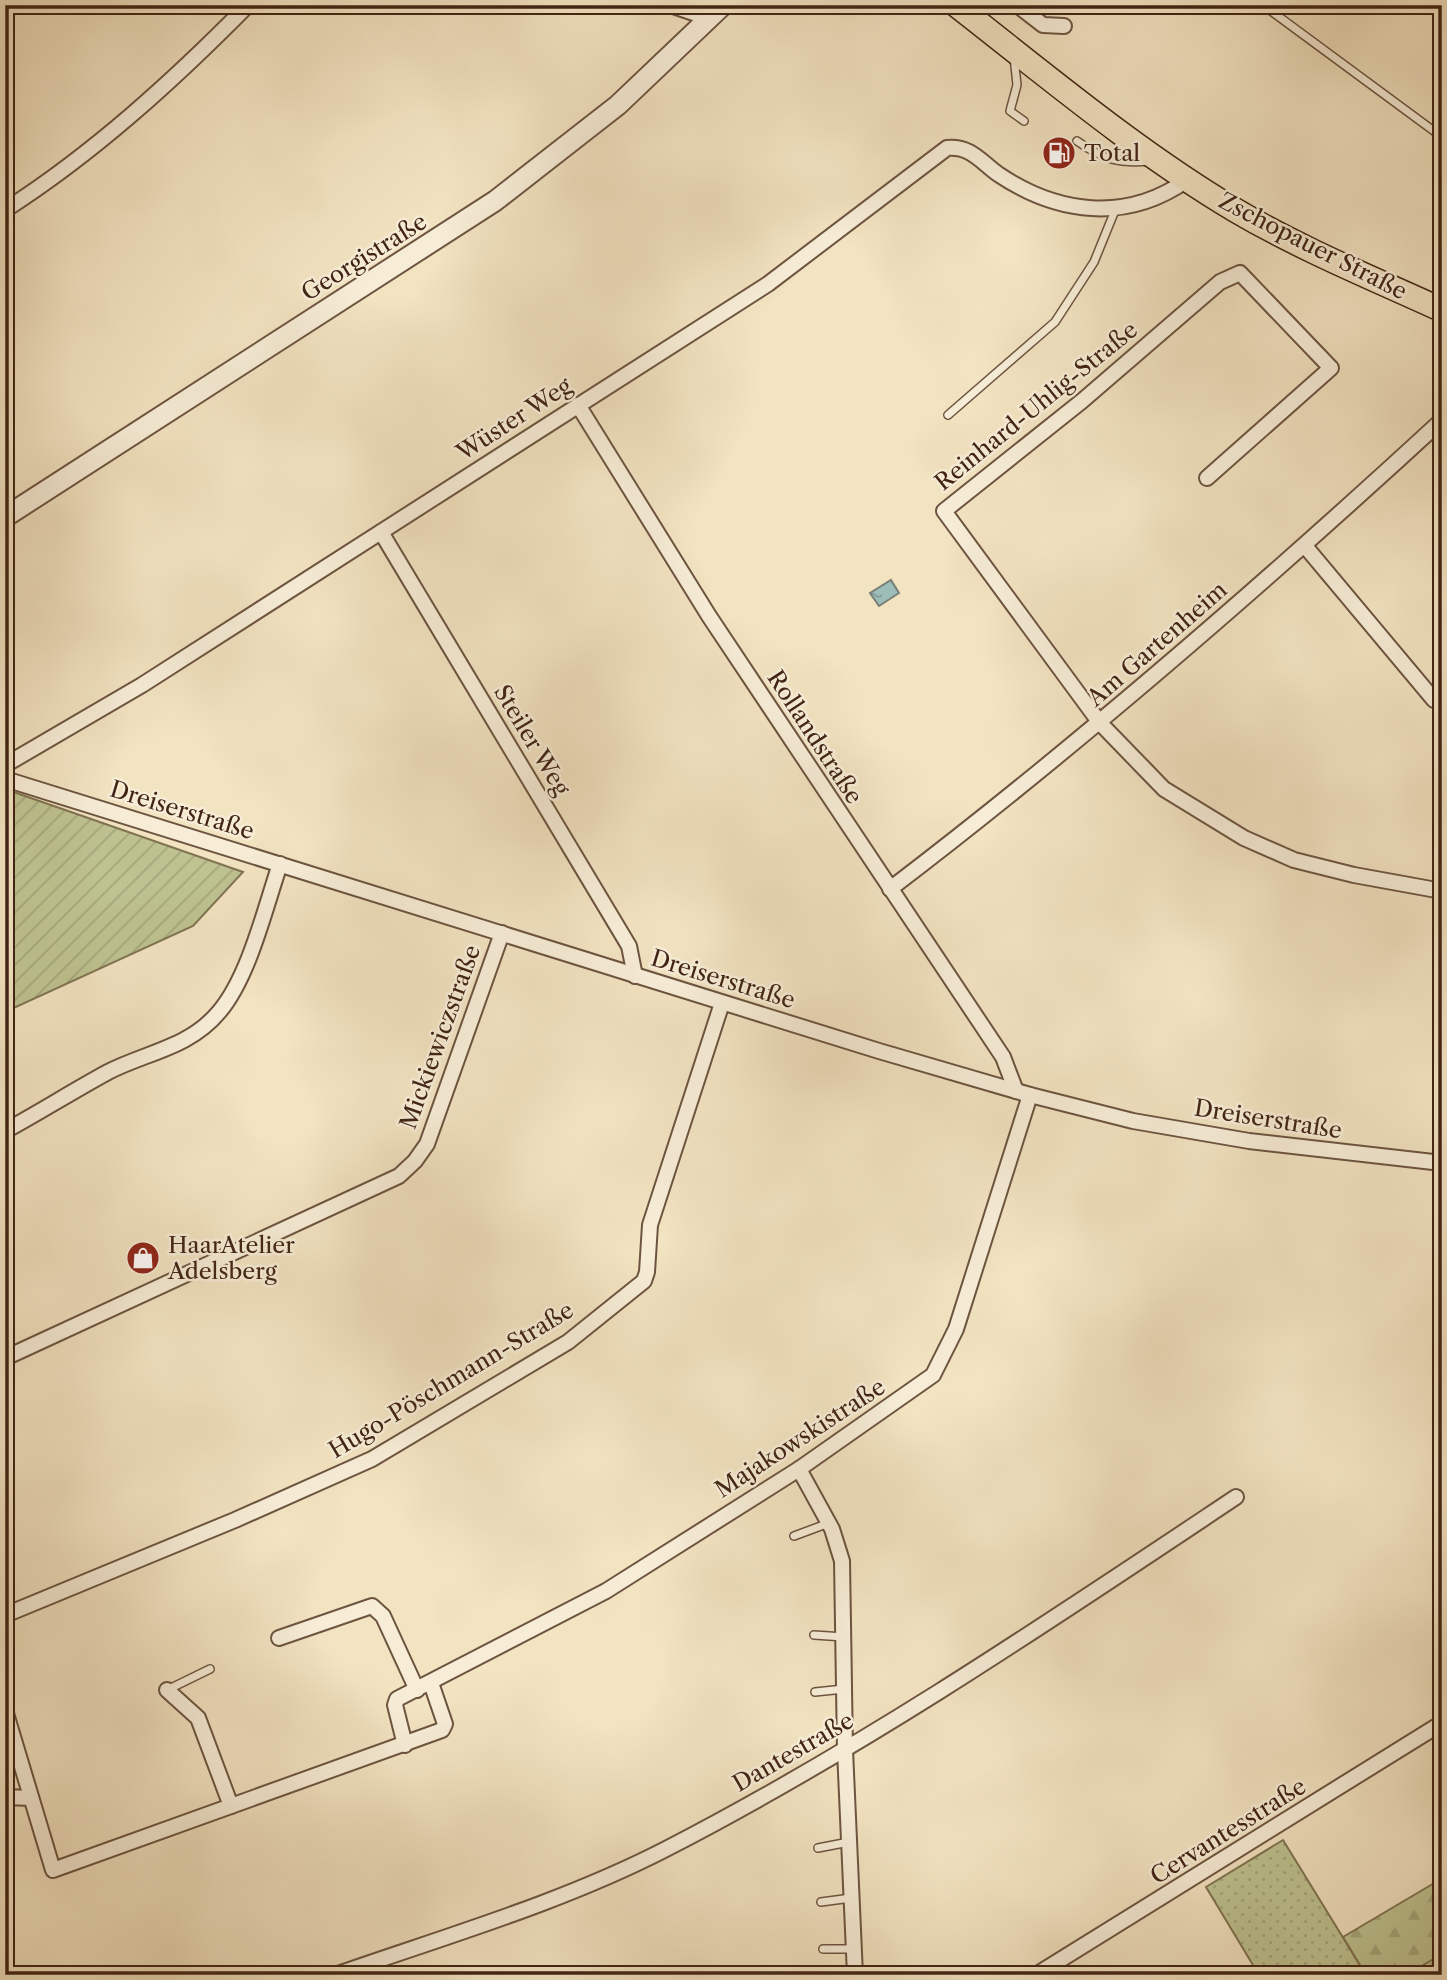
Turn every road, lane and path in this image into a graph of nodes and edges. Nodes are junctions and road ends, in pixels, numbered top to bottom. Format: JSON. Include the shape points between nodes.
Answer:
{"nodes":[{"id":1,"x":248,"y":5,"type":"edge"},
{"id":2,"x":670,"y":5,"type":"edge"},
{"id":3,"x":956,"y":5,"type":"edge"},
{"id":4,"x":1017,"y":5,"type":"edge"},
{"id":5,"x":1267,"y":8,"type":"dead end"},
{"id":6,"x":717,"y":12,"type":"edge"},
{"id":7,"x":1063,"y":26,"type":"dead end"},
{"id":8,"x":1013,"y":50,"type":"junction"},
{"id":9,"x":1024,"y":121,"type":"dead end"},
{"id":10,"x":1442,"y":137,"type":"edge"},
{"id":11,"x":1077,"y":141,"type":"dead end"},
{"id":12,"x":1157,"y":160,"type":"junction"},
{"id":13,"x":1187,"y":180,"type":"junction"},
{"id":14,"x":1116,"y":207,"type":"junction"},
{"id":15,"x":5,"y":210,"type":"edge"},
{"id":16,"x":1442,"y":310,"type":"edge"},
{"id":17,"x":578,"y":405,"type":"junction"},
{"id":18,"x":948,"y":415,"type":"dead end"},
{"id":19,"x":1442,"y":419,"type":"edge"},
{"id":20,"x":1207,"y":478,"type":"dead end"},
{"id":21,"x":5,"y":517,"type":"edge"},
{"id":22,"x":381,"y":532,"type":"junction"},
{"id":23,"x":1305,"y":546,"type":"junction"},
{"id":24,"x":1434,"y":700,"type":"dead end"},
{"id":25,"x":1100,"y":723,"type":"junction"},
{"id":26,"x":5,"y":765,"type":"edge"},
{"id":27,"x":5,"y":779,"type":"edge"},
{"id":28,"x":280,"y":864,"type":"junction"},
{"id":29,"x":890,"y":889,"type":"junction"},
{"id":30,"x":1442,"y":891,"type":"edge"},
{"id":31,"x":502,"y":933,"type":"junction"},
{"id":32,"x":635,"y":976,"type":"junction"},
{"id":33,"x":722,"y":1003,"type":"junction"},
{"id":34,"x":1023,"y":1093,"type":"junction"},
{"id":35,"x":5,"y":1131,"type":"edge"},
{"id":36,"x":1442,"y":1163,"type":"edge"},
{"id":37,"x":5,"y":1358,"type":"edge"},
{"id":38,"x":799,"y":1469,"type":"junction"},
{"id":39,"x":1236,"y":1497,"type":"dead end"},
{"id":40,"x":830,"y":1523,"type":"junction"},
{"id":41,"x":794,"y":1535,"type":"dead end"},
{"id":42,"x":5,"y":1615,"type":"edge"},
{"id":43,"x":814,"y":1635,"type":"dead end"},
{"id":44,"x":845,"y":1637,"type":"junction"},
{"id":45,"x":279,"y":1638,"type":"dead end"},
{"id":46,"x":210,"y":1668,"type":"dead end"},
{"id":47,"x":431,"y":1683,"type":"junction"},
{"id":48,"x":845,"y":1689,"type":"junction"},
{"id":49,"x":167,"y":1690,"type":"joint"},
{"id":50,"x":416,"y":1690,"type":"junction"},
{"id":51,"x":816,"y":1692,"type":"dead end"},
{"id":52,"x":5,"y":1710,"type":"edge"},
{"id":53,"x":1442,"y":1723,"type":"edge"},
{"id":54,"x":405,"y":1745,"type":"junction"},
{"id":55,"x":845,"y":1750,"type":"junction"},
{"id":56,"x":5,"y":1797,"type":"edge"},
{"id":57,"x":31,"y":1798,"type":"junction"},
{"id":58,"x":231,"y":1806,"type":"junction"},
{"id":59,"x":849,"y":1842,"type":"junction"},
{"id":60,"x":818,"y":1848,"type":"dead end"},
{"id":61,"x":851,"y":1898,"type":"junction"},
{"id":62,"x":821,"y":1902,"type":"dead end"},
{"id":63,"x":854,"y":1949,"type":"junction"},
{"id":64,"x":823,"y":1950,"type":"dead end"},
{"id":65,"x":335,"y":1975,"type":"edge"},
{"id":66,"x":855,"y":1975,"type":"edge"},
{"id":67,"x":1036,"y":1975,"type":"edge"}],
"edges":[{"from":1,"to":15,"type":"street","via":[[180,72],[97,143]]},
{"from":2,"to":6,"type":"street"},
{"from":3,"to":8,"type":"main road","name":"Zschopauer Straße"},
{"from":4,"to":7,"type":"street","via":[[1043,25]]},
{"from":5,"to":10,"type":"lane"},
{"from":6,"to":21,"type":"street","name":"Georgistraße","via":[[618,105],[495,201]]},
{"from":8,"to":9,"type":"lane","via":[[1017,85],[1010,111]]},
{"from":8,"to":12,"type":"main road","name":"Zschopauer Straße"},
{"from":11,"to":12,"type":"lane","via":[[1101,158],[1124,164]]},
{"from":12,"to":13,"type":"main road","name":"Zschopauer Straße"},
{"from":13,"to":14,"type":"street","via":[[1163,197]]},
{"from":13,"to":16,"type":"main road","name":"Zschopauer Straße","via":[[1277,233]]},
{"from":14,"to":17,"type":"street","name":"Wüster Weg","via":[[1074,206],[1036,197],[996,173],[974,153],[947,148],[768,284]]},
{"from":14,"to":18,"type":"lane","via":[[1094,262],[1055,322]]},
{"from":17,"to":22,"type":"street","name":"Wüster Weg"},
{"from":17,"to":29,"type":"street","name":"Rollandstraße","via":[[709,616]]},
{"from":19,"to":23,"type":"street","name":"Am Gartenheim"},
{"from":20,"to":25,"type":"street","name":"Reinhard-Uhlig-Straße","via":[[1331,368],[1240,273],[1220,282],[1082,401],[944,510]]},
{"from":22,"to":26,"type":"street","name":"Wüster Weg","via":[[142,685]]},
{"from":22,"to":32,"type":"street","name":"Steiler Weg","via":[[628,946]]},
{"from":23,"to":24,"type":"street"},
{"from":23,"to":25,"type":"street","name":"Am Gartenheim"},
{"from":25,"to":29,"type":"street","name":"Am Gartenheim"},
{"from":25,"to":30,"type":"street","name":"Reinhard-Uhlig-Straße","via":[[1164,789],[1244,838],[1294,860]]},
{"from":27,"to":28,"type":"street","name":"Dreiserstraße"},
{"from":28,"to":31,"type":"street","name":"Dreiserstraße"},
{"from":28,"to":35,"type":"street","via":[[239,978],[222,1010],[206,1027],[170,1049],[108,1072]]},
{"from":29,"to":34,"type":"street","name":"Rollandstraße"},
{"from":31,"to":32,"type":"street","name":"Dreiserstraße"},
{"from":31,"to":37,"type":"street","name":"Mickiewiczstraße","via":[[427,1144],[399,1175]]},
{"from":32,"to":33,"type":"street","name":"Dreiserstraße"},
{"from":33,"to":34,"type":"street","name":"Dreiserstraße"},
{"from":33,"to":42,"type":"street","name":"Hugo-Pöschmann-Straße","via":[[650,1225],[644,1281],[568,1342],[372,1459]]},
{"from":34,"to":36,"type":"street","name":"Dreiserstraße","via":[[1133,1121],[1236,1139]]},
{"from":34,"to":38,"type":"street","name":"Majakowskistraße","via":[[956,1329],[933,1375]]},
{"from":38,"to":40,"type":"street"},
{"from":38,"to":47,"type":"street","name":"Majakowskistraße","via":[[606,1591]]},
{"from":39,"to":55,"type":"street","name":"Dantestraße"},
{"from":40,"to":41,"type":"lane"},
{"from":40,"to":44,"type":"street","via":[[842,1560]]},
{"from":43,"to":44,"type":"lane"},
{"from":44,"to":48,"type":"street"},
{"from":45,"to":50,"type":"street","via":[[372,1606],[383,1616]]},
{"from":46,"to":49,"type":"lane"},
{"from":47,"to":50,"type":"street","name":"Majakowskistraße"},
{"from":47,"to":54,"type":"street","via":[[444,1728]]},
{"from":48,"to":51,"type":"lane"},
{"from":48,"to":55,"type":"street"},
{"from":49,"to":58,"type":"street","via":[[198,1718]]},
{"from":50,"to":54,"type":"street","name":"Majakowskistraße","via":[[397,1699],[395,1705]]},
{"from":52,"to":57,"type":"street"},
{"from":53,"to":67,"type":"street","name":"Cervantesstraße"},
{"from":54,"to":58,"type":"street"},
{"from":55,"to":59,"type":"street"},
{"from":55,"to":65,"type":"street","name":"Dantestraße","via":[[665,1850],[599,1880]]},
{"from":56,"to":57,"type":"street"},
{"from":57,"to":58,"type":"street","via":[[53,1870]]},
{"from":59,"to":60,"type":"lane"},
{"from":59,"to":61,"type":"street"},
{"from":61,"to":62,"type":"lane"},
{"from":61,"to":63,"type":"street"},
{"from":63,"to":64,"type":"lane"},
{"from":63,"to":66,"type":"street"}]}
